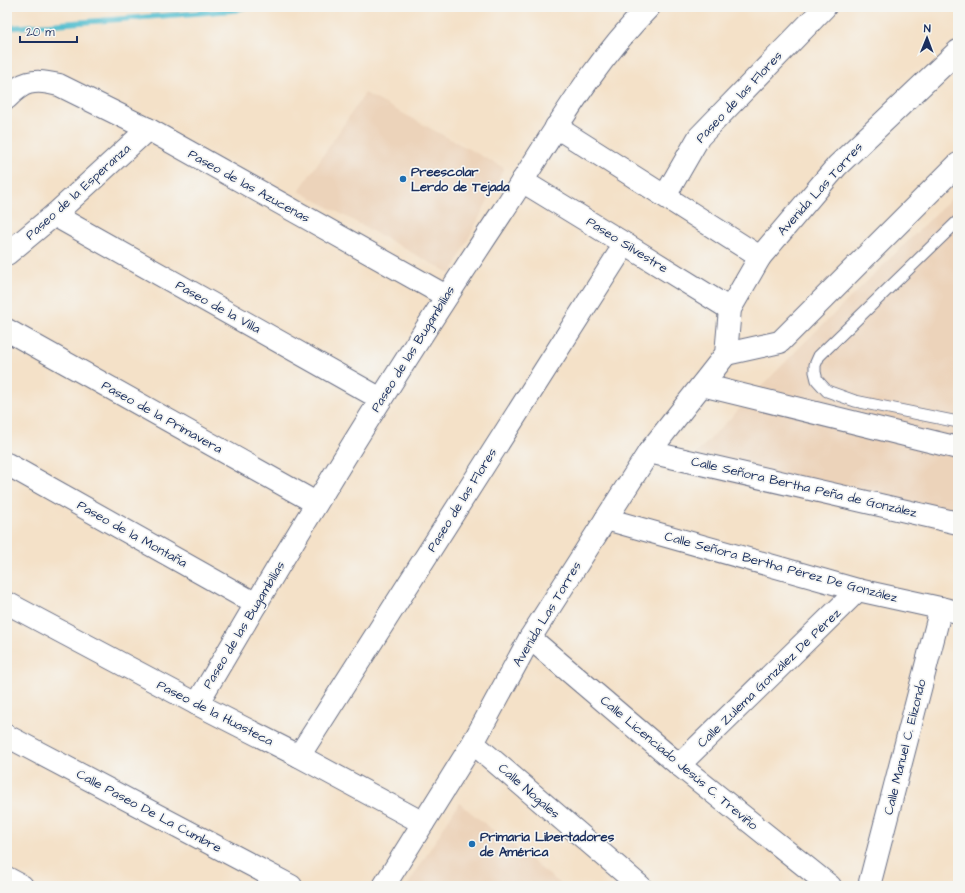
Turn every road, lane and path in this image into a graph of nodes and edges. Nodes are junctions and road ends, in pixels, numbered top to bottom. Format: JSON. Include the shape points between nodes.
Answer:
{"nodes":[{"id":1,"x":825,"y":7,"type":"edge"},
{"id":2,"x":645,"y":9,"type":"edge"},
{"id":3,"x":958,"y":51,"type":"edge"},
{"id":4,"x":7,"y":98,"type":"edge"},
{"id":5,"x":556,"y":127,"type":"junction"},
{"id":6,"x":148,"y":130,"type":"junction"},
{"id":7,"x":958,"y":164,"type":"edge"},
{"id":8,"x":522,"y":181,"type":"junction"},
{"id":9,"x":665,"y":196,"type":"junction"},
{"id":10,"x":54,"y":215,"type":"junction"},
{"id":11,"x":958,"y":221,"type":"edge"},
{"id":12,"x":625,"y":244,"type":"junction"},
{"id":13,"x":7,"y":254,"type":"edge"},
{"id":14,"x":760,"y":257,"type":"junction"},
{"id":15,"x":446,"y":296,"type":"junction"},
{"id":16,"x":730,"y":309,"type":"junction"},
{"id":17,"x":7,"y":330,"type":"edge"},
{"id":18,"x":726,"y":354,"type":"junction"},
{"id":19,"x":702,"y":385,"type":"junction"},
{"id":20,"x":381,"y":399,"type":"junction"},
{"id":21,"x":958,"y":422,"type":"edge"},
{"id":22,"x":958,"y":448,"type":"edge"},
{"id":23,"x":649,"y":452,"type":"junction"},
{"id":24,"x":7,"y":464,"type":"edge"},
{"id":25,"x":316,"y":503,"type":"junction"},
{"id":26,"x":606,"y":519,"type":"junction"},
{"id":27,"x":958,"y":523,"type":"edge"},
{"id":28,"x":858,"y":590,"type":"junction"},
{"id":29,"x":256,"y":604,"type":"junction"},
{"id":30,"x":949,"y":610,"type":"edge"},
{"id":31,"x":11,"y":613,"type":"edge"},
{"id":32,"x":530,"y":638,"type":"junction"},
{"id":33,"x":197,"y":704,"type":"junction"},
{"id":34,"x":7,"y":736,"type":"edge"},
{"id":35,"x":473,"y":743,"type":"junction"},
{"id":36,"x":299,"y":756,"type":"junction"},
{"id":37,"x":679,"y":765,"type":"junction"},
{"id":38,"x":424,"y":823,"type":"junction"},
{"id":39,"x":7,"y":878,"type":"edge"},
{"id":40,"x":22,"y":886,"type":"edge"},
{"id":41,"x":291,"y":886,"type":"edge"},
{"id":42,"x":384,"y":886,"type":"edge"},
{"id":43,"x":640,"y":886,"type":"edge"},
{"id":44,"x":830,"y":886,"type":"edge"},
{"id":45,"x":870,"y":886,"type":"edge"}],
"edges":[{"from":1,"to":9,"type":"street","name":"Paseo de las Flores","via":[[699,138]]},
{"from":2,"to":5,"type":"street","name":"Paseo de las Bugambilias","via":[[591,76]]},
{"from":3,"to":14,"type":"street","name":"Avenida Las Torres","via":[[837,166]]},
{"from":4,"to":6,"type":"street","name":"Paseo de las Azucenas","via":[[20,86],[29,82],[49,82]]},
{"from":5,"to":8,"type":"street","name":"Paseo de las Bugambilias"},
{"from":5,"to":9,"type":"street"},
{"from":6,"to":10,"type":"street","name":"Paseo de la Esperanza"},
{"from":6,"to":15,"type":"street","name":"Paseo de las Azucenas"},
{"from":7,"to":18,"type":"street","via":[[780,342]]},
{"from":8,"to":12,"type":"street","name":"Paseo Silvestre"},
{"from":8,"to":15,"type":"street","name":"Paseo de las Bugambilias"},
{"from":9,"to":14,"type":"street"},
{"from":10,"to":13,"type":"street","name":"Paseo de la Esperanza"},
{"from":10,"to":20,"type":"street","name":"Paseo de la Villa"},
{"from":11,"to":21,"type":"lane","via":[[819,356],[815,365],[817,380],[828,391],[854,401]]},
{"from":12,"to":16,"type":"street","name":"Paseo Silvestre"},
{"from":12,"to":36,"type":"street","name":"Paseo de las Flores"},
{"from":14,"to":16,"type":"street","name":"Avenida Las Torres"},
{"from":15,"to":20,"type":"street","name":"Paseo de las Bugambilias"},
{"from":16,"to":18,"type":"street","name":"Avenida Las Torres"},
{"from":17,"to":25,"type":"street","name":"Paseo de la Primavera"},
{"from":18,"to":19,"type":"street","name":"Avenida Las Torres"},
{"from":19,"to":22,"type":"street"},
{"from":19,"to":23,"type":"street","name":"Avenida Las Torres"},
{"from":20,"to":25,"type":"street","name":"Paseo de las Bugambilias"},
{"from":23,"to":26,"type":"street","name":"Avenida Las Torres"},
{"from":23,"to":27,"type":"street","name":"Calle Señora Bertha Peña de González"},
{"from":24,"to":29,"type":"street","name":"Paseo de la Montaña"},
{"from":25,"to":29,"type":"street","name":"Paseo de las Bugambilias"},
{"from":26,"to":28,"type":"street","name":"Calle Señora Bertha Pérez De González"},
{"from":26,"to":32,"type":"street","name":"Avenida Las Torres"},
{"from":28,"to":30,"type":"street","name":"Calle Señora Bertha Pérez De González"},
{"from":28,"to":37,"type":"street","name":"Calle Zulema González De Pérez"},
{"from":29,"to":33,"type":"street","name":"Paseo de las Bugambilias"},
{"from":30,"to":45,"type":"street","name":"Calle Manuel C. Elizondo"},
{"from":31,"to":33,"type":"street","name":"Paseo de la Huasteca"},
{"from":32,"to":35,"type":"street","name":"Avenida Las Torres"},
{"from":32,"to":37,"type":"street","name":"Calle Licenciado Jesús C. Treviño"},
{"from":33,"to":36,"type":"street","name":"Paseo de la Huasteca"},
{"from":34,"to":41,"type":"street","name":"Calle Paseo De La Cumbre"},
{"from":35,"to":38,"type":"street","name":"Avenida Las Torres"},
{"from":35,"to":43,"type":"street","name":"Calle Nogales"},
{"from":36,"to":38,"type":"street","name":"Paseo de la Huasteca"},
{"from":37,"to":44,"type":"street","name":"Calle Licenciado Jesús C. Treviño"},
{"from":38,"to":42,"type":"street","name":"Avenida Las Torres"},
{"from":39,"to":40,"type":"street"}]}
